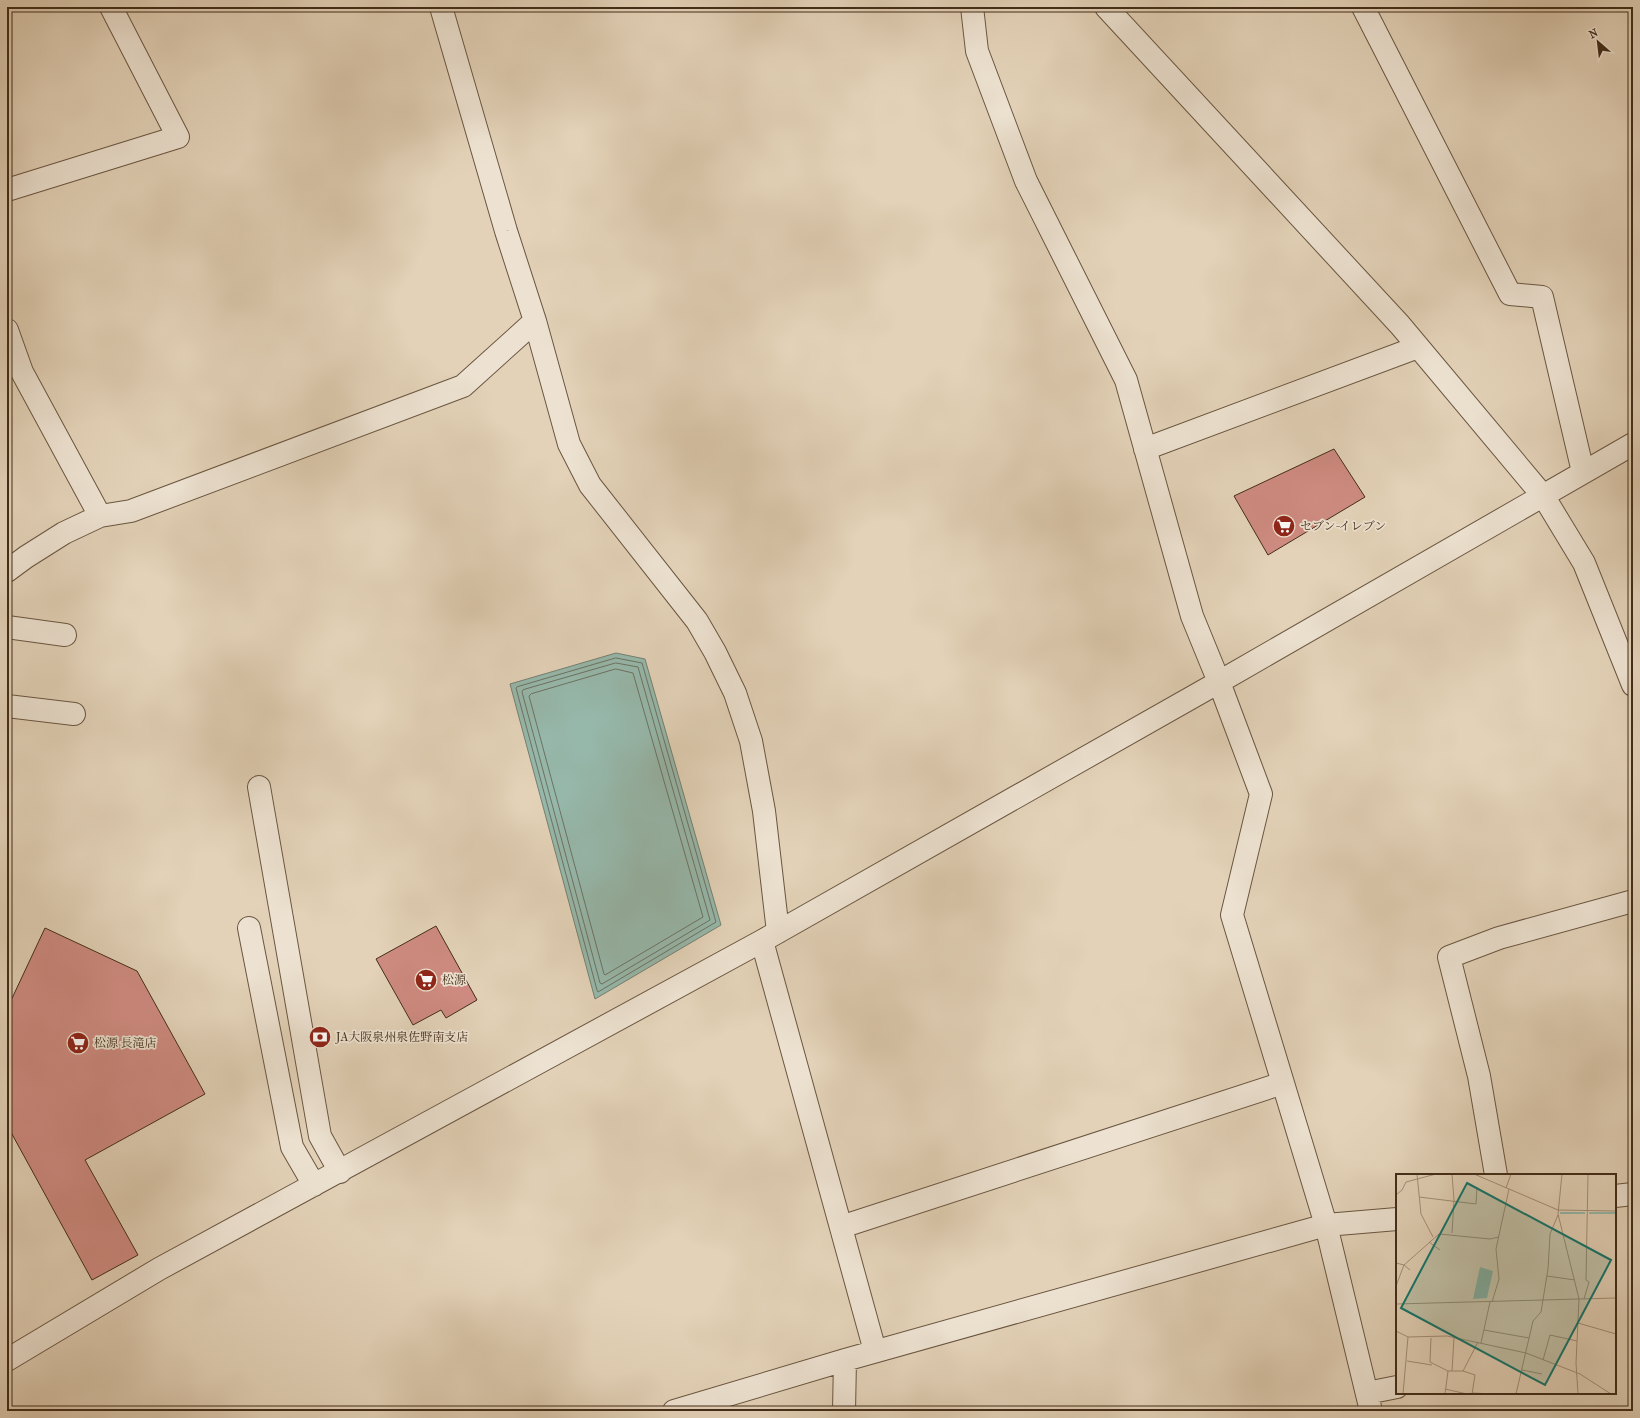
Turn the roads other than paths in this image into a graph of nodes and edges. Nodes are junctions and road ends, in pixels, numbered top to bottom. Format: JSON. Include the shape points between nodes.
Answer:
{"nodes":[{"id":1,"x":111,"y":7,"type":"edge"},
{"id":2,"x":441,"y":7,"type":"edge"},
{"id":3,"x":972,"y":7,"type":"edge"},
{"id":4,"x":1106,"y":7,"type":"edge"},
{"id":5,"x":1362,"y":7,"type":"edge"},
{"id":6,"x":7,"y":190,"type":"edge"},
{"id":7,"x":535,"y":321,"type":"junction"},
{"id":8,"x":7,"y":330,"type":"edge"},
{"id":9,"x":1418,"y":347,"type":"junction"},
{"id":10,"x":1633,"y":444,"type":"edge"},
{"id":11,"x":1145,"y":449,"type":"junction"},
{"id":12,"x":1583,"y":472,"type":"junction"},
{"id":13,"x":1544,"y":497,"type":"junction"},
{"id":14,"x":100,"y":516,"type":"junction"},
{"id":15,"x":7,"y":571,"type":"edge"},
{"id":16,"x":7,"y":627,"type":"edge"},
{"id":17,"x":65,"y":635,"type":"dead end"},
{"id":18,"x":1219,"y":682,"type":"junction"},
{"id":19,"x":1633,"y":685,"type":"edge"},
{"id":20,"x":7,"y":706,"type":"edge"},
{"id":21,"x":74,"y":714,"type":"dead end"},
{"id":22,"x":259,"y":787,"type":"dead end"},
{"id":23,"x":1633,"y":901,"type":"edge"},
{"id":24,"x":249,"y":928,"type":"dead end"},
{"id":25,"x":770,"y":936,"type":"junction"},
{"id":26,"x":1283,"y":1083,"type":"junction"},
{"id":27,"x":340,"y":1172,"type":"junction"},
{"id":28,"x":1496,"y":1174,"type":"edge"},
{"id":29,"x":314,"y":1185,"type":"junction"},
{"id":30,"x":1633,"y":1194,"type":"edge"},
{"id":31,"x":1616,"y":1196,"type":"edge"},
{"id":32,"x":1396,"y":1218,"type":"edge"},
{"id":33,"x":1326,"y":1225,"type":"junction"},
{"id":34,"x":841,"y":1227,"type":"junction"},
{"id":35,"x":875,"y":1351,"type":"junction"},
{"id":36,"x":7,"y":1360,"type":"edge"},
{"id":37,"x":845,"y":1360,"type":"junction"},
{"id":38,"x":1396,"y":1388,"type":"edge"},
{"id":39,"x":1369,"y":1402,"type":"edge"},
{"id":40,"x":674,"y":1411,"type":"edge"},
{"id":41,"x":844,"y":1411,"type":"edge"}],
"edges":[{"from":1,"to":6,"type":"street","via":[[178,137]]},
{"from":2,"to":7,"type":"street"},
{"from":3,"to":11,"type":"street","via":[[977,51],[1026,181],[1126,380]]},
{"from":4,"to":9,"type":"street"},
{"from":5,"to":12,"type":"street","via":[[1510,294],[1542,297]]},
{"from":7,"to":14,"type":"street","via":[[463,386],[131,512]]},
{"from":7,"to":25,"type":"street","via":[[569,444],[590,485],[698,621],[735,693],[751,740],[764,811]]},
{"from":8,"to":14,"type":"street","via":[[22,372]]},
{"from":9,"to":11,"type":"street"},
{"from":9,"to":13,"type":"street"},
{"from":10,"to":12,"type":"street"},
{"from":11,"to":18,"type":"street","via":[[1192,616]]},
{"from":12,"to":13,"type":"street"},
{"from":13,"to":18,"type":"street"},
{"from":13,"to":19,"type":"street","via":[[1584,562]]},
{"from":14,"to":15,"type":"street","via":[[64,533]]},
{"from":16,"to":17,"type":"street"},
{"from":18,"to":25,"type":"street"},
{"from":18,"to":26,"type":"street","via":[[1261,794],[1232,915]]},
{"from":20,"to":21,"type":"street"},
{"from":22,"to":27,"type":"street","via":[[320,1136]]},
{"from":23,"to":28,"type":"street","via":[[1499,938],[1449,957],[1479,1076]]},
{"from":24,"to":29,"type":"street","via":[[292,1147]]},
{"from":25,"to":27,"type":"street"},
{"from":25,"to":34,"type":"street"},
{"from":26,"to":33,"type":"street"},
{"from":26,"to":34,"type":"street"},
{"from":27,"to":29,"type":"street"},
{"from":29,"to":36,"type":"street","via":[[159,1269]]},
{"from":30,"to":31,"type":"street"},
{"from":32,"to":33,"type":"street"},
{"from":33,"to":35,"type":"street"},
{"from":33,"to":39,"type":"street"},
{"from":34,"to":35,"type":"street"},
{"from":35,"to":37,"type":"street"},
{"from":37,"to":40,"type":"street"},
{"from":37,"to":41,"type":"street"},
{"from":38,"to":39,"type":"street"}]}
